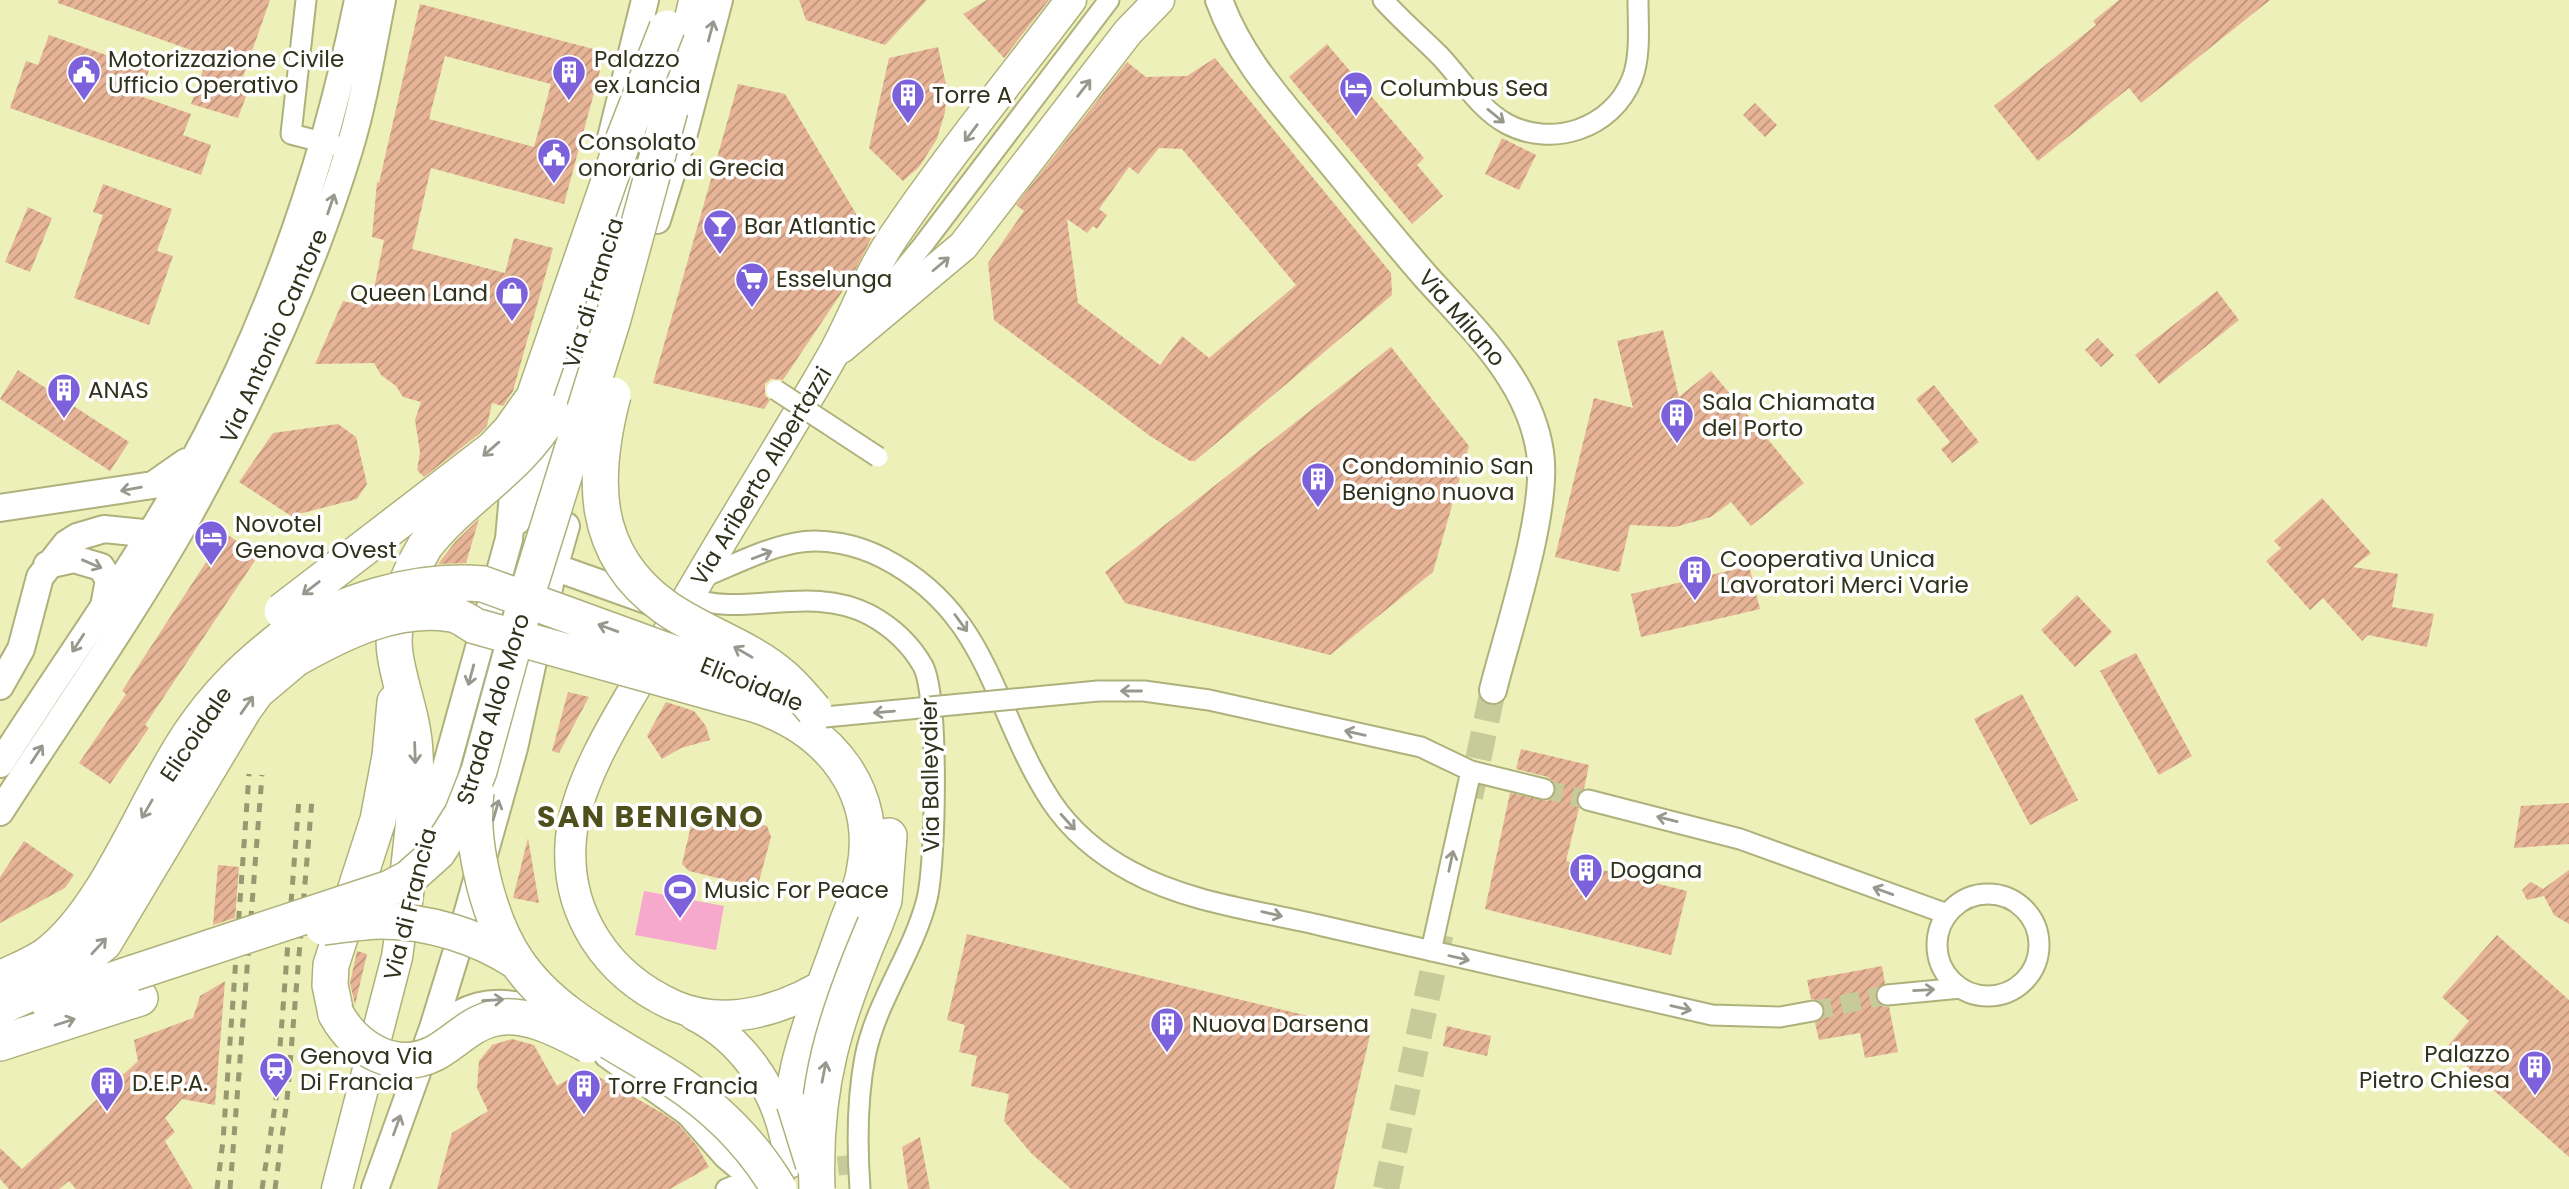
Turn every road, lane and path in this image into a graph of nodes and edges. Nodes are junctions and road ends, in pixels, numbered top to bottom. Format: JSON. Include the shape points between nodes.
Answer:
{"nodes":[{"id":1,"x":306,"y":0,"type":"edge"},
{"id":2,"x":358,"y":0,"type":"edge"},
{"id":3,"x":382,"y":0,"type":"edge"},
{"id":4,"x":645,"y":0,"type":"edge"},
{"id":5,"x":697,"y":0,"type":"edge"},
{"id":6,"x":719,"y":0,"type":"edge"},
{"id":7,"x":1071,"y":0,"type":"edge"},
{"id":8,"x":1109,"y":0,"type":"edge"},
{"id":9,"x":1159,"y":0,"type":"edge"},
{"id":10,"x":1219,"y":0,"type":"edge"},
{"id":11,"x":1383,"y":0,"type":"edge"},
{"id":12,"x":1638,"y":0,"type":"edge"},
{"id":13,"x":670,"y":14,"type":"edge"},
{"id":14,"x":677,"y":122,"type":"junction"},
{"id":15,"x":337,"y":146,"type":"junction"},
{"id":16,"x":833,"y":355,"type":"junction"},
{"id":17,"x":776,"y":390,"type":"dead end"},
{"id":18,"x":205,"y":439,"type":"junction"},
{"id":19,"x":878,"y":457,"type":"dead end"},
{"id":20,"x":0,"y":508,"type":"edge"},
{"id":21,"x":187,"y":518,"type":"junction"},
{"id":22,"x":147,"y":536,"type":"junction"},
{"id":23,"x":47,"y":565,"type":"junction"},
{"id":24,"x":552,"y":573,"type":"junction"},
{"id":25,"x":694,"y":588,"type":"junction"},
{"id":26,"x":105,"y":601,"type":"junction"},
{"id":27,"x":286,"y":636,"type":"junction"},
{"id":28,"x":397,"y":667,"type":"junction"},
{"id":29,"x":0,"y":686,"type":"edge"},
{"id":30,"x":1493,"y":690,"type":"tunnel mouth"},
{"id":31,"x":820,"y":713,"type":"junction"},
{"id":32,"x":193,"y":749,"type":"junction"},
{"id":33,"x":0,"y":764,"type":"edge"},
{"id":34,"x":479,"y":771,"type":"junction"},
{"id":35,"x":1471,"y":771,"type":"junction"},
{"id":36,"x":1544,"y":789,"type":"tunnel mouth"},
{"id":37,"x":1588,"y":800,"type":"tunnel mouth"},
{"id":38,"x":0,"y":812,"type":"edge"},
{"id":39,"x":473,"y":893,"type":"junction"},
{"id":40,"x":1947,"y":914,"type":"junction"},
{"id":41,"x":403,"y":915,"type":"junction"},
{"id":42,"x":875,"y":924,"type":"junction"},
{"id":43,"x":257,"y":934,"type":"junction"},
{"id":44,"x":1431,"y":951,"type":"junction"},
{"id":45,"x":530,"y":972,"type":"junction"},
{"id":46,"x":0,"y":979,"type":"edge"},
{"id":47,"x":828,"y":982,"type":"junction"},
{"id":48,"x":1961,"y":988,"type":"junction"},
{"id":49,"x":1887,"y":995,"type":"tunnel mouth"},
{"id":50,"x":528,"y":1004,"type":"junction"},
{"id":51,"x":0,"y":1007,"type":"edge"},
{"id":52,"x":682,"y":1009,"type":"junction"},
{"id":53,"x":1813,"y":1011,"type":"tunnel mouth"},
{"id":54,"x":0,"y":1013,"type":"edge"},
{"id":55,"x":726,"y":1016,"type":"junction"},
{"id":56,"x":433,"y":1028,"type":"junction"},
{"id":57,"x":595,"y":1037,"type":"junction"},
{"id":58,"x":0,"y":1043,"type":"edge"},
{"id":59,"x":792,"y":1104,"type":"junction"},
{"id":60,"x":718,"y":1114,"type":"junction"},
{"id":61,"x":773,"y":1179,"type":"edge"},
{"id":62,"x":337,"y":1189,"type":"edge"},
{"id":63,"x":375,"y":1189,"type":"edge"},
{"id":64,"x":726,"y":1189,"type":"edge"},
{"id":65,"x":817,"y":1189,"type":"edge"},
{"id":66,"x":860,"y":1189,"type":"edge"}],
"edges":[{"from":1,"to":15,"type":"street","via":[[291,134]]},
{"from":2,"to":15,"type":"main road","name":"Via Antonio Cantore"},
{"from":3,"to":15,"type":"main road","name":"Via Antonio Cantore"},
{"from":4,"to":41,"type":"main road","name":"Via di Francia","one_way":true,"via":[[586,250],[514,482],[509,538]]},
{"from":5,"to":14,"type":"highway"},
{"from":14,"to":6,"type":"main road","name":"Via di Francia","one_way":true},
{"from":7,"to":16,"type":"main road","one_way":true,"via":[[877,262]]},
{"from":8,"to":16,"type":"street","via":[[923,245]]},
{"from":16,"to":9,"type":"main road","one_way":true,"via":[[963,246],[1128,32]]},
{"from":10,"to":30,"type":"main road","name":"Via Milano","via":[[1228,26],[1254,68],[1503,363],[1531,416],[1540,454],[1541,491]]},
{"from":11,"to":12,"type":"street","one_way":true,"via":[[1489,111],[1522,130],[1549,135],[1595,122],[1624,95],[1635,68]]},
{"from":13,"to":27,"type":"highway","one_way":true,"bridge":true,"via":[[542,379],[528,405],[493,449]]},
{"from":13,"to":28,"type":"highway","bridge":true,"via":[[642,141],[558,401],[508,470],[425,546],[396,623]]},
{"from":14,"to":24,"type":"main road","name":"Via di Francia"},
{"from":31,"to":14,"type":"highway","one_way":true,"bridge":true,"via":[[780,674],[650,595],[622,562],[600,507],[601,442]]},
{"from":14,"to":34,"type":"highway","name":"Strada Aldo Moro","bridge":true,"via":[[530,585]]},
{"from":15,"to":18,"type":"main road","name":"Via Antonio Cantore","via":[[250,348]]},
{"from":21,"to":15,"type":"main road","name":"Via Antonio Cantore","one_way":true,"via":[[261,378],[311,261]]},
{"from":16,"to":25,"type":"main road","name":"Via Ariberto Albertazzi"},
{"from":17,"to":19,"type":"street","bridge":true},
{"from":18,"to":20,"type":"main road","one_way":true,"via":[[179,469],[153,485]]},
{"from":18,"to":22,"type":"main road","name":"Via Antonio Cantore"},
{"from":21,"to":22,"type":"main road","via":[[168,534]]},
{"from":38,"to":21,"type":"main road","name":"Via Antonio Cantore","one_way":true},
{"from":22,"to":23,"type":"main road","via":[[117,529],[90,532],[65,544]]},
{"from":22,"to":26,"type":"main road","name":"Via Antonio Cantore"},
{"from":23,"to":26,"type":"main road","one_way":true,"via":[[75,559],[101,566],[109,580]]},
{"from":23,"to":29,"type":"main road","via":[[35,589],[20,649]]},
{"from":24,"to":25,"type":"main road","name":"Via Balleydier","via":[[654,603]]},
{"from":39,"to":24,"type":"main road","name":"Via di Francia","one_way":true,"via":[[514,748]]},
{"from":25,"to":44,"type":"street","one_way":true,"via":[[795,543],[868,550],[917,580],[953,613],[985,662],[1050,799],[1080,836],[1101,853],[1134,873],[1219,902]]},
{"from":25,"to":52,"type":"main road","name":"Elicoidale","via":[[594,764],[574,815],[570,860],[588,930],[611,964],[644,990]]},
{"from":25,"to":66,"type":"street","name":"Via Balleydier","via":[[707,604],[813,600],[854,608],[896,633],[924,668],[933,744],[932,872],[916,931],[865,1056],[853,1164]]},
{"from":26,"to":33,"type":"main road","name":"Via Antonio Cantore","one_way":true},
{"from":31,"to":27,"type":"highway","name":"Elicoidale","one_way":true,"bridge":true,"via":[[789,695],[483,584],[439,584],[355,603]]},
{"from":32,"to":27,"type":"highway","one_way":true,"via":[[257,691]]},
{"from":27,"to":32,"type":"highway","via":[[233,656],[206,695]]},
{"from":27,"to":47,"type":"highway","bridge":true,"via":[[429,613],[454,614],[475,626],[757,705],[798,723],[823,740],[843,765],[859,798],[866,833],[864,873]]},
{"from":28,"to":41,"type":"highway","one_way":true,"via":[[414,733],[415,757],[414,818]]},
{"from":28,"to":60,"type":"highway","bridge":true,"via":[[387,776],[330,975],[344,1028],[361,1044],[396,1061],[435,1053],[492,1019],[534,1021]]},
{"from":35,"to":31,"type":"street","one_way":true,"bridge":true,"via":[[1421,747],[1222,703],[1144,691]]},
{"from":31,"to":42,"type":"highway","name":"Elicoidale","via":[[844,734],[863,761],[885,814],[888,868]]},
{"from":32,"to":46,"type":"highway","name":"Elicoidale","one_way":true,"via":[[71,931],[38,961]]},
{"from":51,"to":32,"type":"highway","one_way":true,"via":[[55,982],[104,943],[132,899]]},
{"from":34,"to":43,"type":"highway","name":"Strada Aldo Moro","bridge":true,"via":[[450,834],[409,878]]},
{"from":34,"to":45,"type":"highway","bridge":true,"via":[[473,816],[477,854],[495,921]]},
{"from":35,"to":36,"type":"street"},
{"from":44,"to":35,"type":"street","one_way":true},
{"from":40,"to":37,"type":"street","one_way":true,"via":[[1740,839]]},
{"from":39,"to":45,"type":"street","via":[[506,952]]},
{"from":39,"to":56,"type":"main road","name":"Via di Francia"},
{"from":40,"to":48,"type":"street","via":[[1939,929],[1940,963]]},
{"from":40,"to":48,"type":"street","via":[[1975,895],[2000,895],[2023,906],[2034,919],[2039,936],[2034,969],[2024,982],[1993,996]]},
{"from":41,"to":62,"type":"main road","name":"Via di Francia","via":[[397,957]]},
{"from":42,"to":47,"type":"main road","name":"Elicoidale","bridge":true,"via":[[846,967]]},
{"from":65,"to":42,"type":"highway","name":"Elicoidale","one_way":true,"bridge":true,"via":[[815,1141],[823,1071],[840,1009]]},
{"from":43,"to":45,"type":"highway","bridge":true,"via":[[383,921],[475,939]]},
{"from":43,"to":54,"type":"highway","name":"Strada Aldo Moro","bridge":true,"via":[[46,1003]]},
{"from":58,"to":43,"type":"highway","one_way":true,"bridge":true,"via":[[140,998]]},
{"from":44,"to":53,"type":"street","one_way":true,"via":[[1712,1014],[1780,1017]]},
{"from":45,"to":50,"type":"street"},
{"from":45,"to":57,"type":"street"},
{"from":45,"to":60,"type":"highway","bridge":true,"via":[[547,995],[578,1019]]},
{"from":47,"to":55,"type":"main road","name":"Elicoidale","via":[[776,1009]]},
{"from":47,"to":59,"type":"highway","name":"Elicoidale","via":[[801,1057]]},
{"from":49,"to":48,"type":"street","one_way":true},
{"from":56,"to":50,"type":"street","one_way":true,"via":[[472,1003],[497,998]]},
{"from":50,"to":57,"type":"street"},
{"from":52,"to":55,"type":"main road","name":"Elicoidale"},
{"from":52,"to":61,"type":"main road","via":[[720,1031],[764,1080],[782,1124]]},
{"from":55,"to":59,"type":"main road","via":[[761,1051]]},
{"from":63,"to":56,"type":"main road","name":"Via di Francia","one_way":true},
{"from":57,"to":61,"type":"street","via":[[697,1102]]},
{"from":57,"to":61,"type":"street","via":[[686,1115],[723,1158]]},
{"from":59,"to":61,"type":"highway","name":"Elicoidale"},
{"from":59,"to":65,"type":"main road","bridge":true},
{"from":60,"to":61,"type":"highway","bridge":true},
{"from":61,"to":64,"type":"street"}]}
